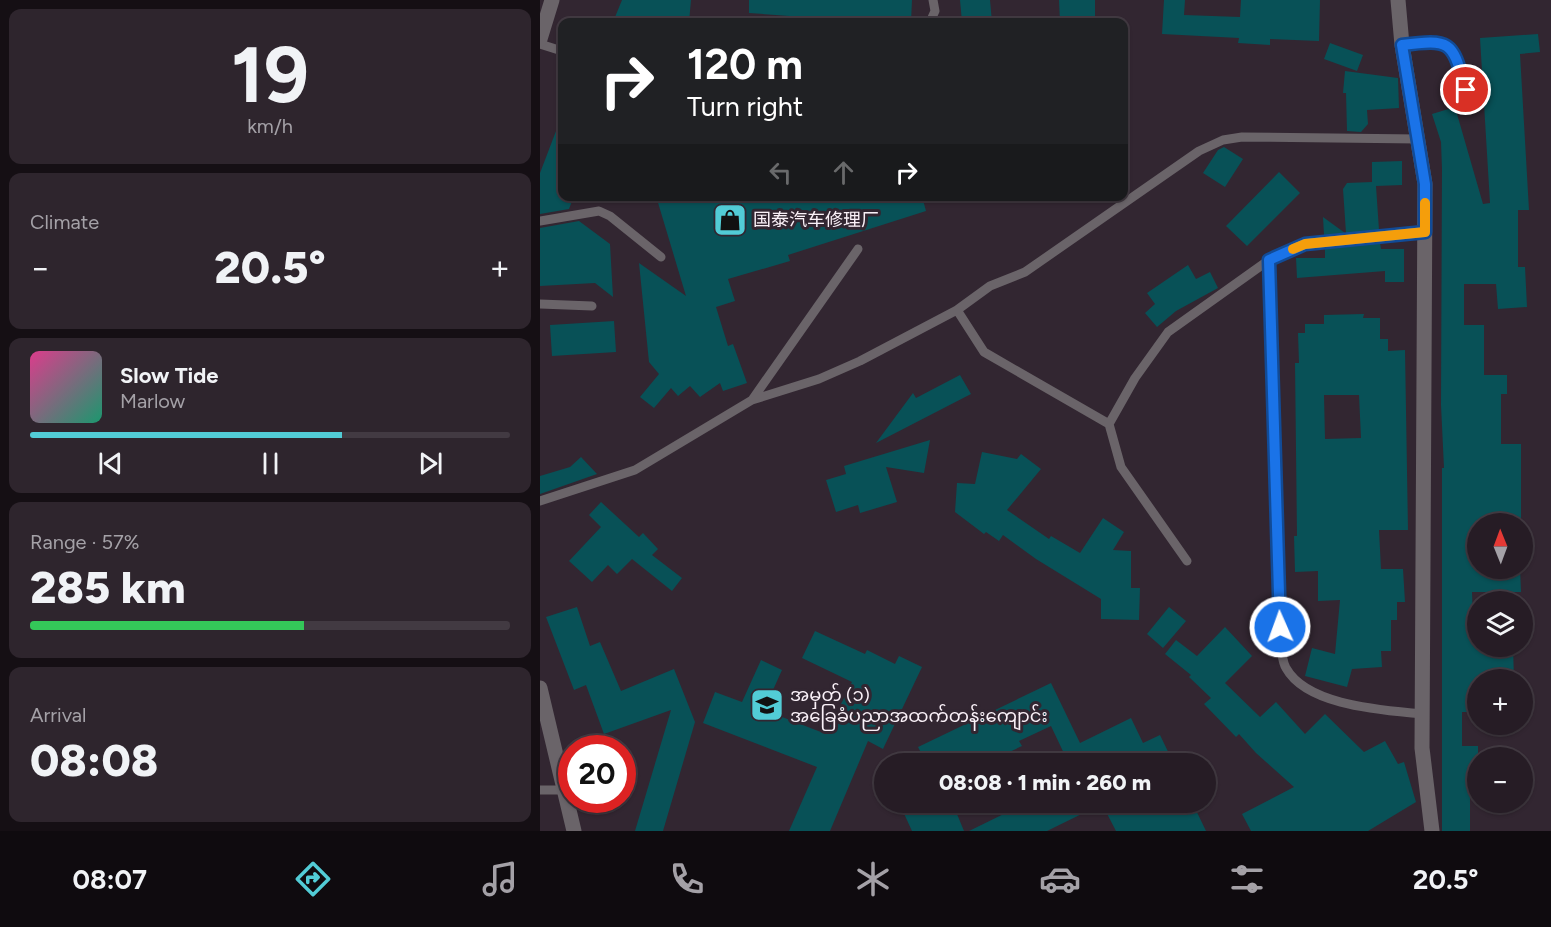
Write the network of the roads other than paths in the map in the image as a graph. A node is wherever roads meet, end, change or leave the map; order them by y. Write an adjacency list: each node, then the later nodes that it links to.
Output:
1 (552, 0): 5 (street)
2 (933, 0): 4 (lane)
3 (1398, 0): 7 (street)
4 (932, 18)
5 (540, 39)
6 (540, 44): 8 (lane)
7 (1402, 45): 9 (lane); 10 (street)
8 (558, 50)
9 (1472, 109)
10 (1418, 139): 11 (lane); 14 (street)
11 (1128, 199)
12 (1126, 201): 20 (lane)
13 (540, 221): 16 (lane)
14 (1425, 232): 17 (lane); 26 (street)
15 (858, 249): 21 (lane)
16 (661, 257)
17 (1269, 260): 22 (lane); 26 (lane)
18 (540, 304): 19 (lane)
19 (592, 306)
20 (957, 310): 21 (lane); 22 (lane)
21 (752, 400): 23 (lane)
22 (1109, 424): 24 (lane)
23 (540, 501)
24 (1187, 561)
25 (540, 688): 27 (street)
26 (1422, 714): 32 (street)
27 (558, 764)
28 (540, 790): 29 (lane)
29 (558, 790)
30 (570, 813): 31 (street)
31 (574, 831)
32 (1432, 831)

